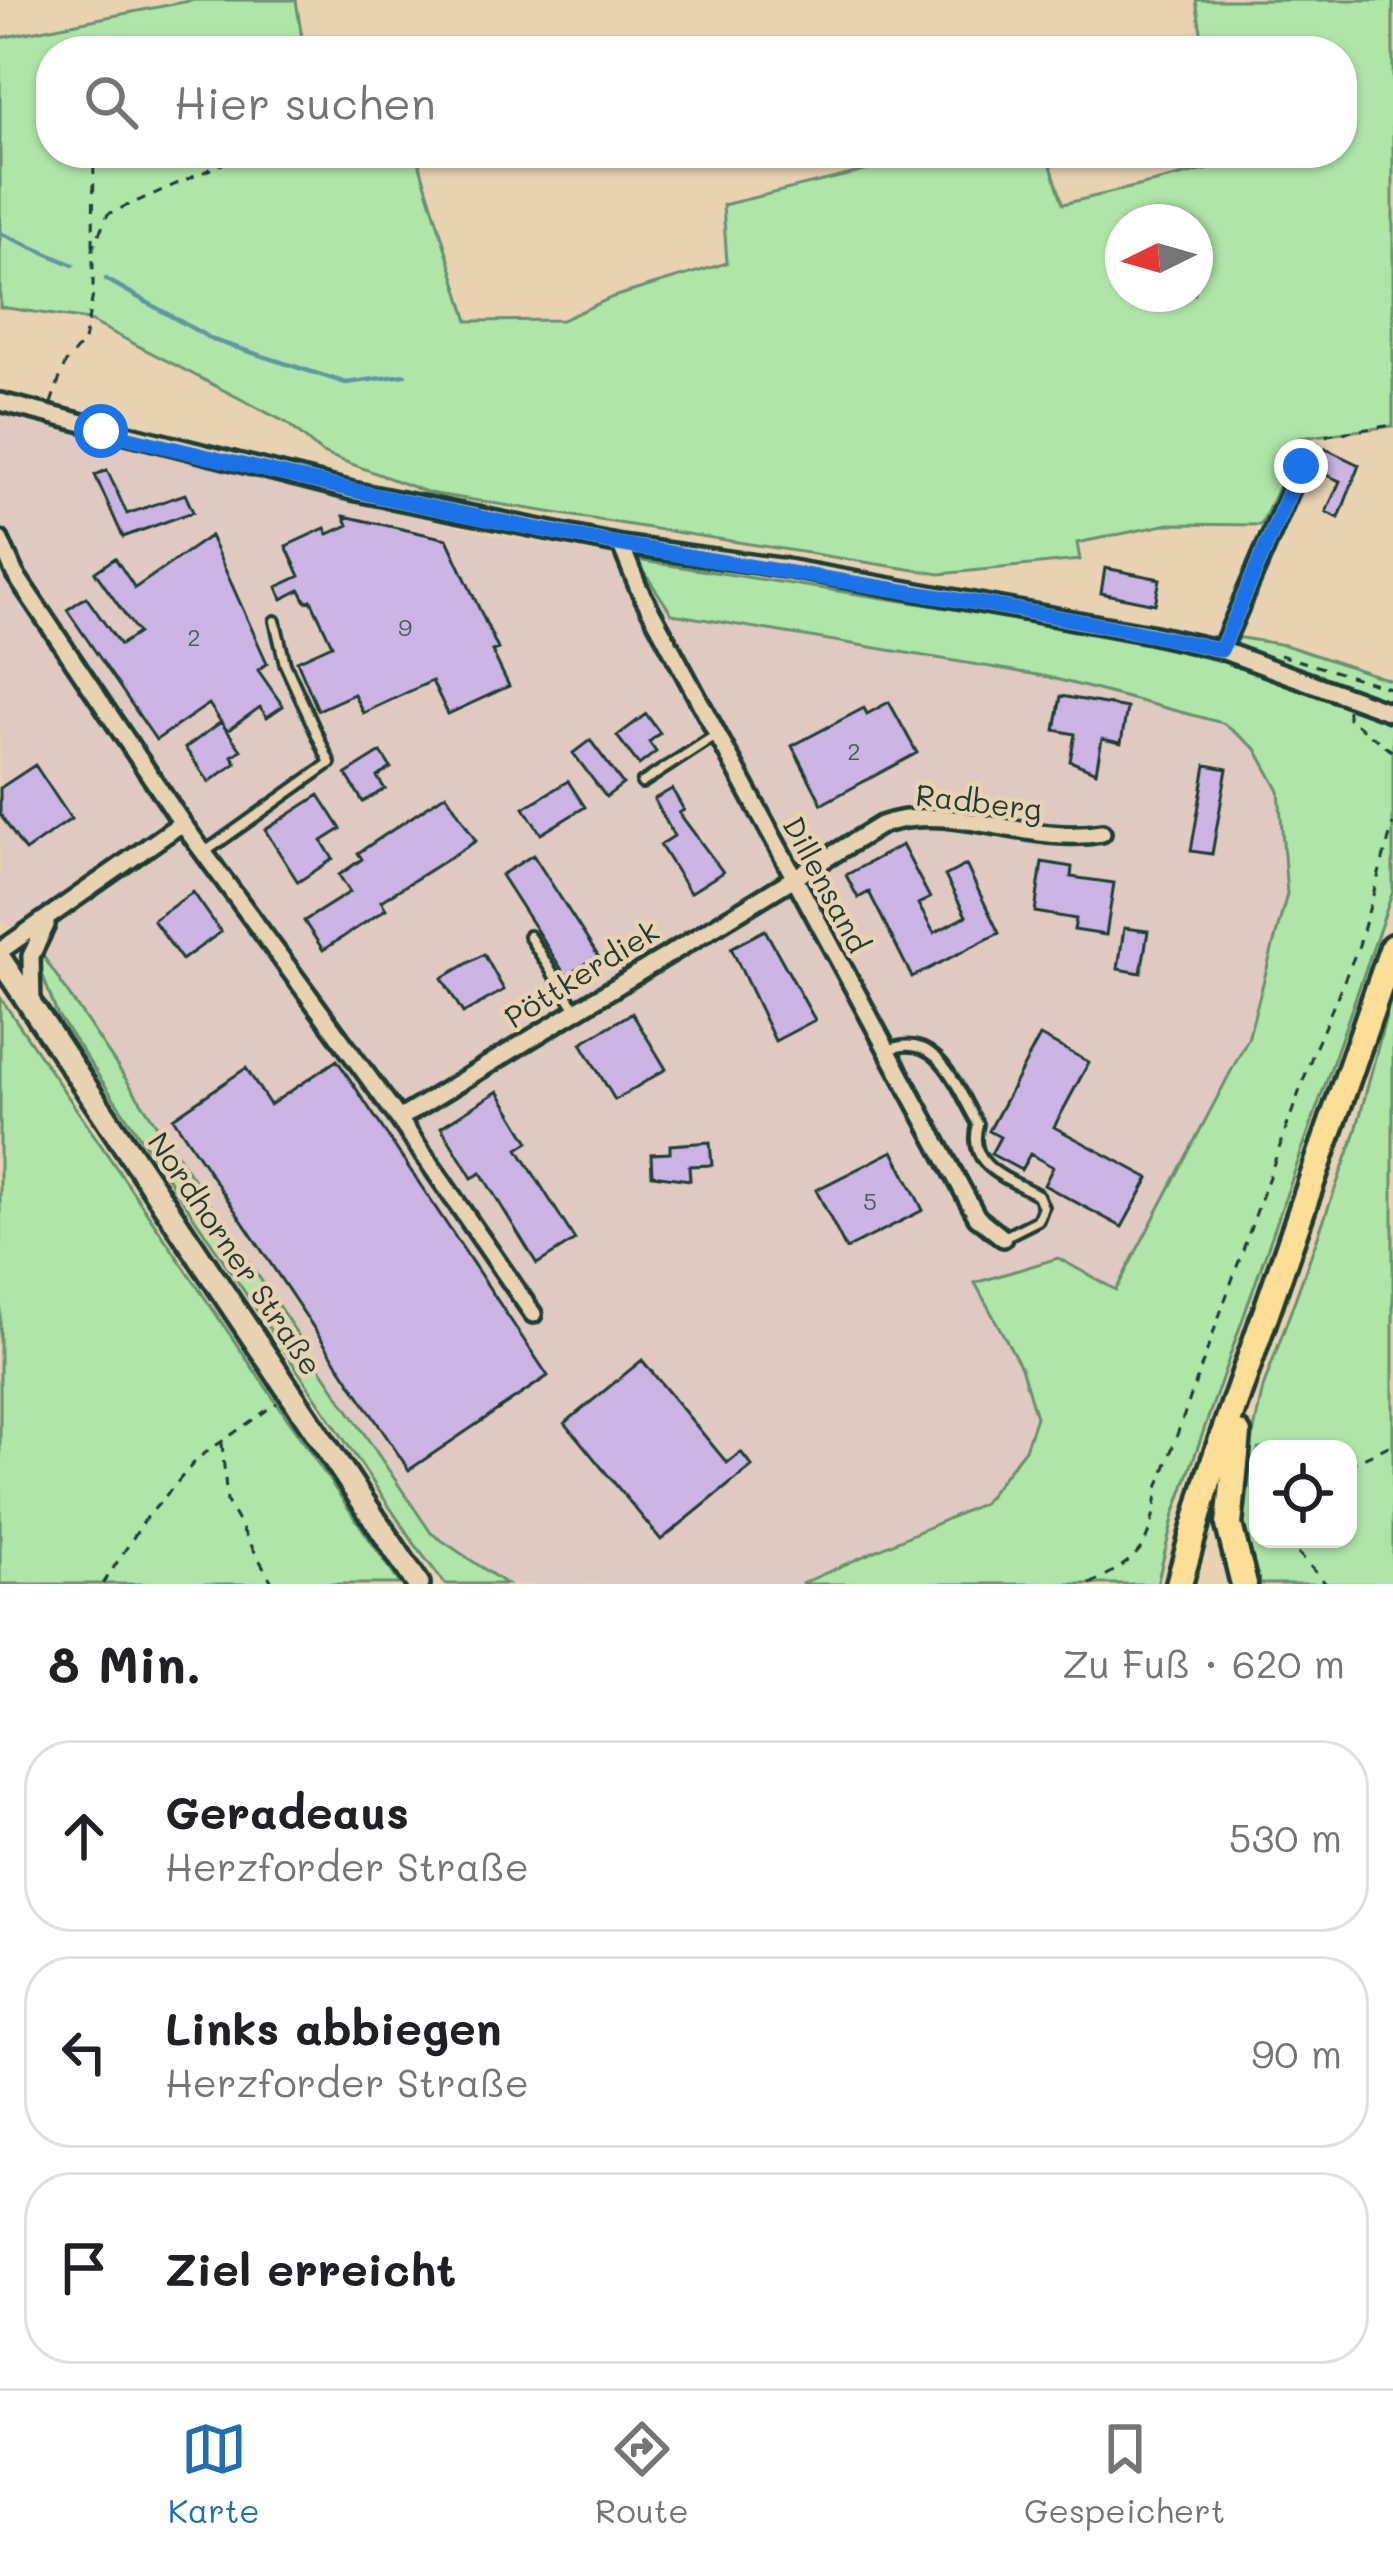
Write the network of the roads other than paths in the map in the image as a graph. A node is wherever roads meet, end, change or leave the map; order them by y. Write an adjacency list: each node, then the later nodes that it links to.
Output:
1 (0, 402): 4 (street)
2 (1304, 459): 6 (street)
3 (0, 540): 10 (street)
4 (621, 545): 6 (street); 8 (street, Dillensand)
5 (274, 621): 12 (lane)
6 (1221, 650): 7 (street)
7 (1393, 713)
8 (716, 735): 9 (lane); 13 (street, Dillensand)
9 (642, 783)
10 (182, 823): 12 (street); 14 (street)
11 (1102, 833): 13 (street, Radberg)
12 (204, 853): 21 (street)
13 (792, 876): 19 (street, Pöttkerdiek); 20 (street, Dillensand)
14 (52, 916): 17 (street); 18 (street)
15 (529, 936): 19 (lane)
16 (1393, 947): 24 (main road)
17 (0, 955): 18 (main road, Nordhorner Straße)
18 (32, 1008): 25 (main road, Nordhorner Straße)
19 (575, 1008): 21 (street, Pöttkerdiek)
20 (886, 1051): 22 (street, Dillensand); 22 (lane)
21 (400, 1119): 23 (street)
22 (1003, 1238)
23 (533, 1314)
24 (1256, 1343): 26 (main road); 27 (main road)
25 (418, 1584)
26 (1179, 1584)
27 (1244, 1584)

